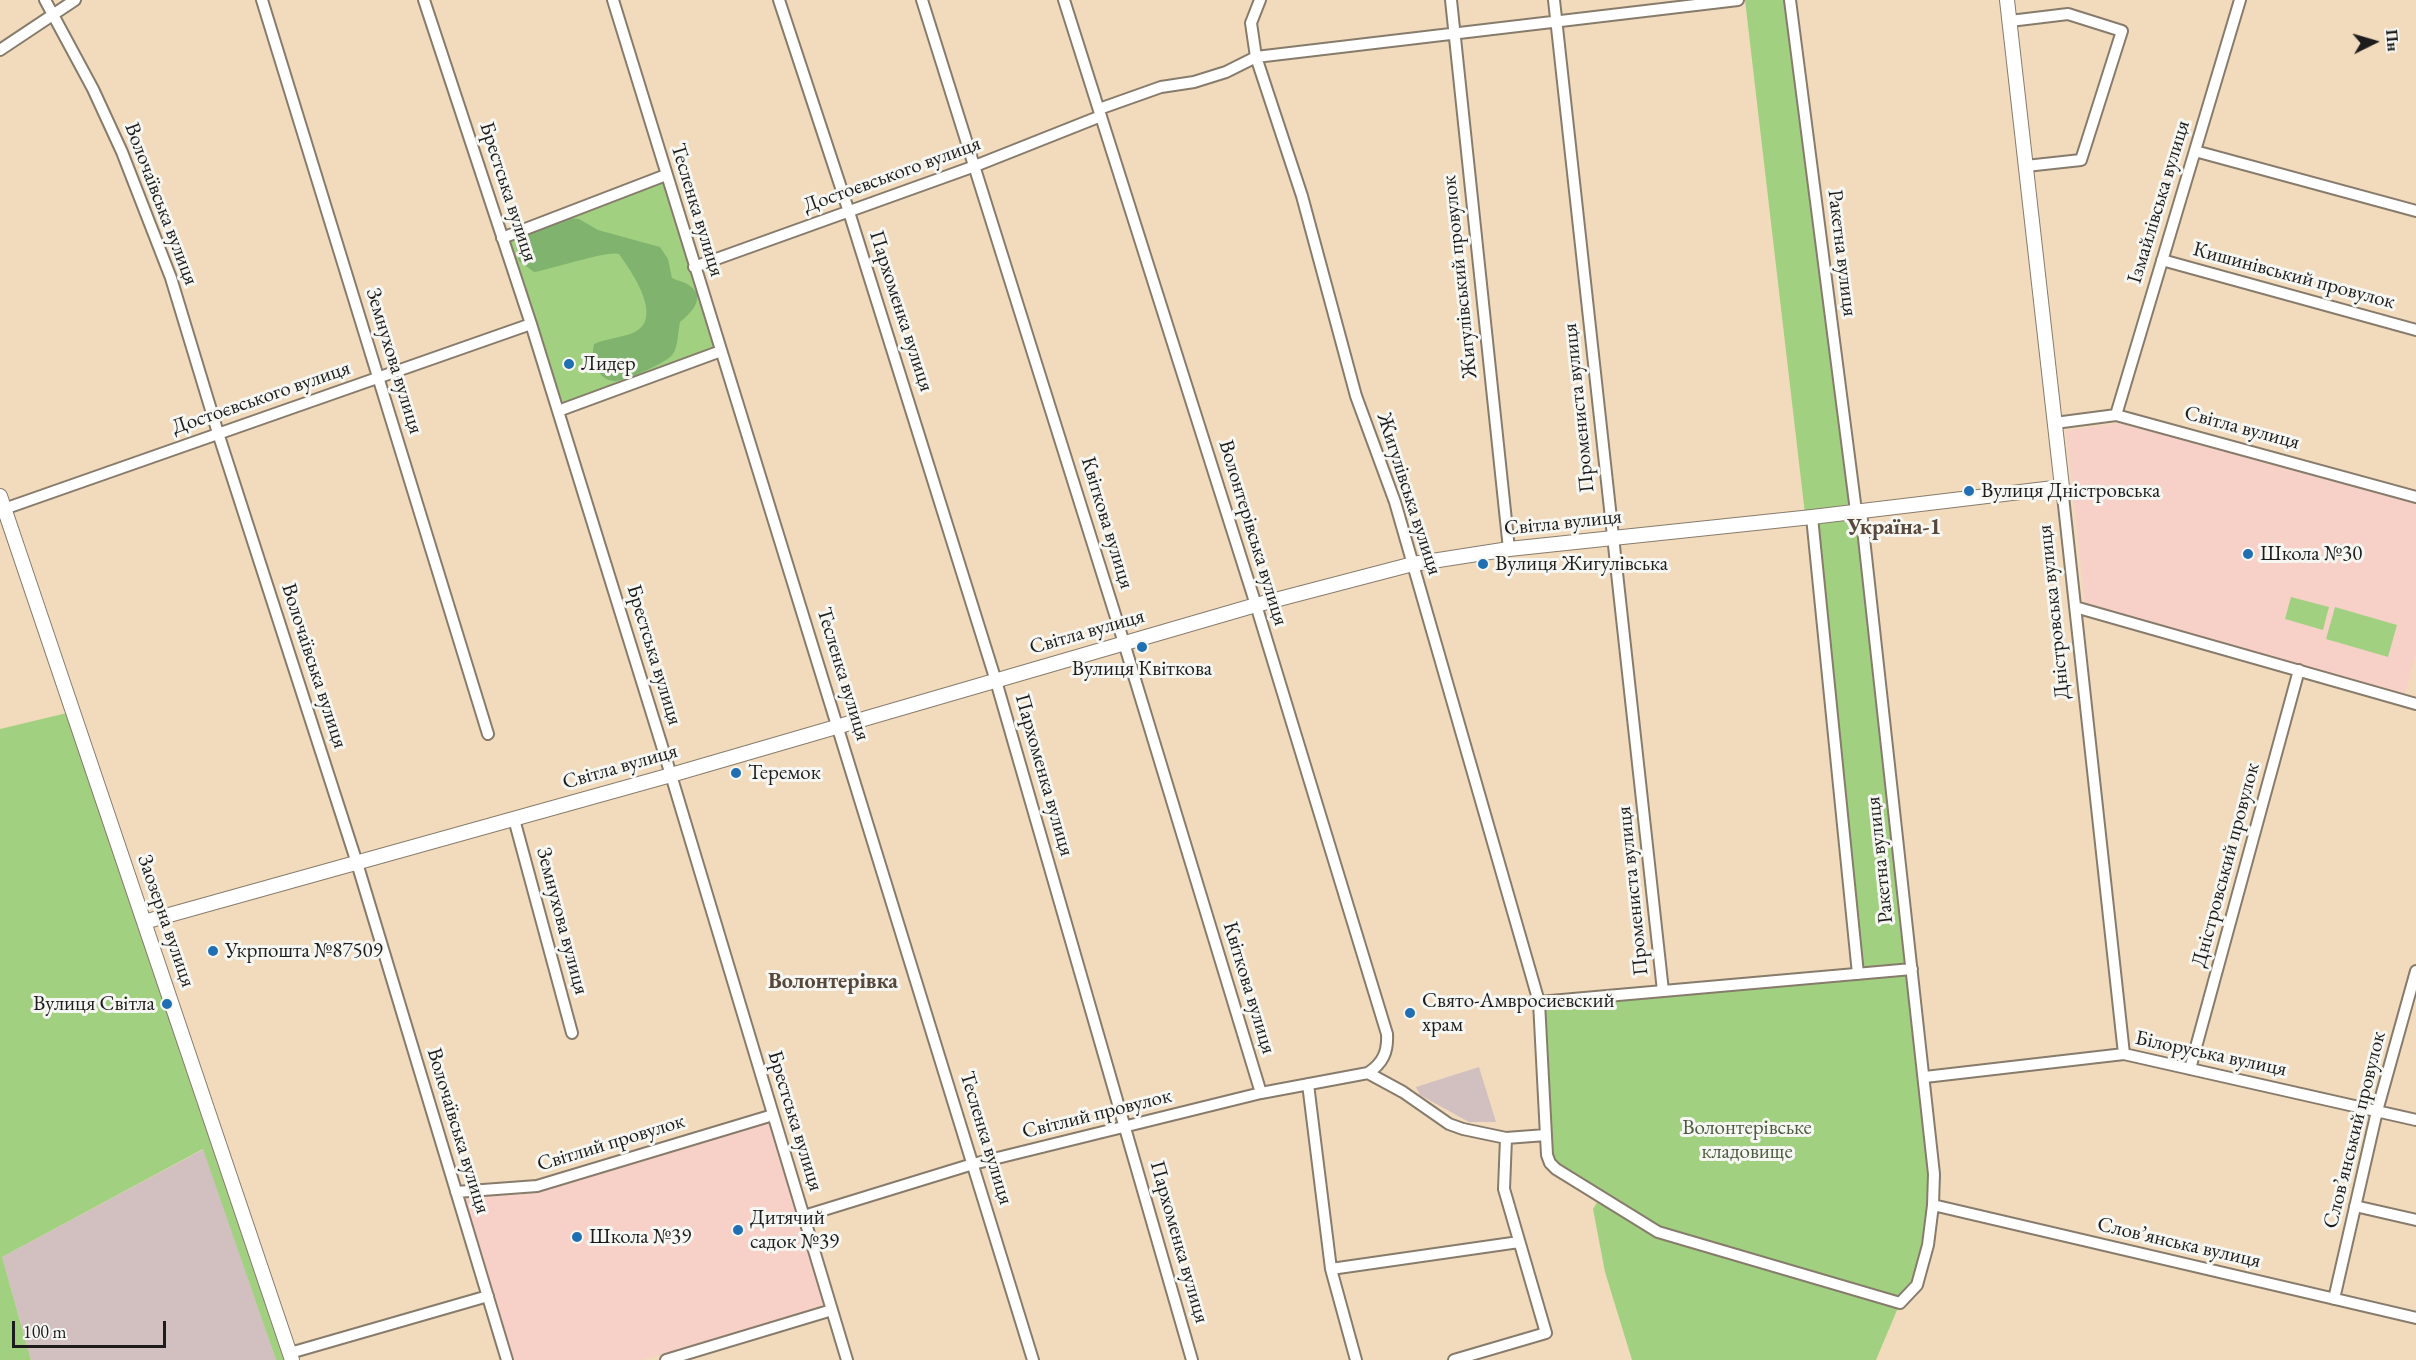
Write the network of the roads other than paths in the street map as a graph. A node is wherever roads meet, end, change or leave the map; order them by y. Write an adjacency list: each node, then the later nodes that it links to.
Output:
1 (45, 0): 16 (street, Волочаївська вулиця)
2 (75, 0): 16 (street)
3 (262, 0): 35 (street, Земнухова вулиця)
4 (424, 0): 29 (street, Брестська вулиця)
5 (613, 0): 26 (street, Тесленка вулиця)
6 (779, 0): 28 (street, Пархоменка вулиця)
7 (922, 0): 24 (street, Квіткова вулиця)
8 (1064, 0): 22 (street, Волонтерівська вулиця)
9 (1260, 0): 21 (street, Жигулівська вулиця)
10 (1451, 0): 19 (street, Жигулівський провулок)
11 (1554, 0): 17 (street, Промениста вулиця)
12 (1738, 0): 17 (street, Достоєвського вулиця)
13 (1790, 0): 43 (street, Ракетна вулиця)
14 (2007, 0): 18 (street, Дністровська вулиця)
15 (2240, 0): 23 (street, Ізмайлівська вулиця)
16 (53, 15): 20 (street); 39 (street, Волочаївська вулиця)
17 (1557, 21): 19 (street, Достоєвського вулиця); 45 (street, Промениста вулиця)
18 (2010, 21): 25 (street, Дністровська вулиця); 25 (street)
19 (1453, 34): 21 (street, Достоєвського вулиця); 46 (street, Жигулівський провулок)
20 (0, 50)
21 (1256, 57): 22 (street, Достоєвського вулиця); 47 (street, Жигулівська вулиця)
22 (1100, 112): 24 (street, Достоєвського вулиця); 48 (street, Волонтерівська вулиця)
23 (2195, 151): 27 (street); 30 (street, Ізмайлівська вулиця)
24 (975, 166): 28 (street, Достоєвського вулиця); 50 (street, Квіткова вулиця)
25 (2026, 166): 38 (street, Дністровська вулиця)
26 (666, 175): 29 (street); 31 (street, Тесленка вулиця)
27 (2416, 211)
28 (849, 212): 31 (street, Достоєвського вулиця); 52 (street, Пархоменка вулиця)
29 (502, 238): 32 (street, Брестська вулиця)
30 (2162, 260): 33 (street, Кишинівський провулок); 37 (street, Ізмайлівська вулиця)
31 (694, 267): 34 (street, Тесленка вулиця)
32 (531, 324): 35 (street, Достоєвського вулиця); 36 (street, Брестська вулиця)
33 (2416, 330)
34 (721, 351): 36 (street); 54 (street, Тесленка вулиця)
35 (378, 377): 39 (street, Достоєвського вулиця); 55 (street, Земнухова вулиця)
36 (558, 411): 56 (street, Брестська вулиця)
37 (2116, 415): 38 (street, Світла вулиця); 41 (street, Світла вулиця)
38 (2055, 423): 40 (street, Дністровська вулиця)
39 (218, 433): 42 (street, Достоєвського вулиця); 58 (street, Волочаївська вулиця)
40 (2062, 487): 43 (street, Світла вулиця); 49 (street, Дністровська вулиця)
41 (2416, 497)
42 (2, 503): 59 (street, Заозерна вулиця)
43 (1858, 511): 44 (street, Світла вулиця); 60 (street, Ракетна вулиця)
44 (1812, 517): 45 (street, Світла вулиця); 62 (street, Ракетна вулиця)
45 (1613, 538): 46 (street, Світла вулиця); 63 (street, Промениста вулиця)
46 (1509, 549): 47 (street, Світла вулиця)
47 (1413, 564): 48 (street, Світла вулиця); 64 (street, Жигулівська вулиця)
48 (1256, 605): 50 (street, Світла вулиця); 68 (street, Волонтерівська вулиця)
49 (2075, 607): 51 (street); 66 (street, Дністровська вулиця)
50 (1124, 643): 52 (street, Світла вулиця); 71 (street, Квіткова вулиця)
51 (2299, 670): 53 (street); 67 (street, Дністровський провулок)
52 (996, 681): 54 (street, Світла вулиця); 75 (street, Пархоменка вулиця)
53 (2416, 704)
54 (839, 726): 56 (street, Світла вулиця); 78 (street, Тесленка вулиця)
55 (488, 734)
56 (671, 775): 57 (street, Світла вулиця); 73 (street, Брестська вулиця)
57 (514, 819): 58 (street, Світла вулиця); 65 (street, Земнухова вулиця)
58 (357, 863): 59 (street, Світла вулиця); 79 (street, Волочаївська вулиця)
59 (144, 922): 90 (street, Заозерна вулиця)
60 (1912, 969): 62 (street); 69 (street, Ракетна вулиця)
61 (2416, 971): 72 (street, Слов’янський провулок)
62 (1858, 974): 63 (street)
63 (1663, 991): 64 (street)
64 (1539, 1002): 76 (street, Жигулівська вулиця)
65 (573, 1033)
66 (2124, 1054): 67 (street, Білоруська вулиця); 69 (street, Білоруська вулиця)
67 (2190, 1069): 72 (street, Білоруська вулиця)
68 (1368, 1072): 70 (street, Світлий провулок); 77 (street)
69 (1925, 1077): 80 (street, Ракетна вулиця)
70 (1308, 1084): 71 (street, Світлий провулок); 85 (street)
71 (1261, 1093): 75 (street, Світлий провулок)
72 (2377, 1111): 74 (street, Білоруська вулиця); 81 (street, Слов’янський провулок)
73 (773, 1114): 79 (street, Світлий провулок); 82 (street, Брестська вулиця)
74 (2416, 1120)
75 (1125, 1127): 78 (street, Світлий провулок); 95 (street, Пархоменка вулиця)
76 (1546, 1135): 77 (street); 80 (street, Ракетна вулиця)
77 (1506, 1138): 84 (street)
78 (973, 1164): 82 (street, Світлий провулок); 94 (street, Тесленка вулиця)
79 (456, 1192): 86 (street, Волочаївська вулиця)
80 (1933, 1205): 87 (street, Слов’янська вулиця)
81 (2355, 1206): 83 (street); 87 (street, Слов’янський провулок)
82 (804, 1216): 88 (street, Брестська вулиця)
83 (2416, 1220)
84 (1519, 1242): 85 (street); 97 (street)
85 (1331, 1269): 96 (street)
86 (488, 1296): 90 (street); 91 (street, Волочаївська вулиця)
87 (2334, 1299): 89 (street, Слов’янська вулиця)
88 (832, 1310): 92 (street); 93 (street, Брестська вулиця)
89 (2416, 1318)
90 (291, 1357)
91 (507, 1360)
92 (666, 1360)
93 (848, 1360)
94 (1033, 1360)
95 (1192, 1360)
96 (1356, 1360)
97 (1454, 1360)

